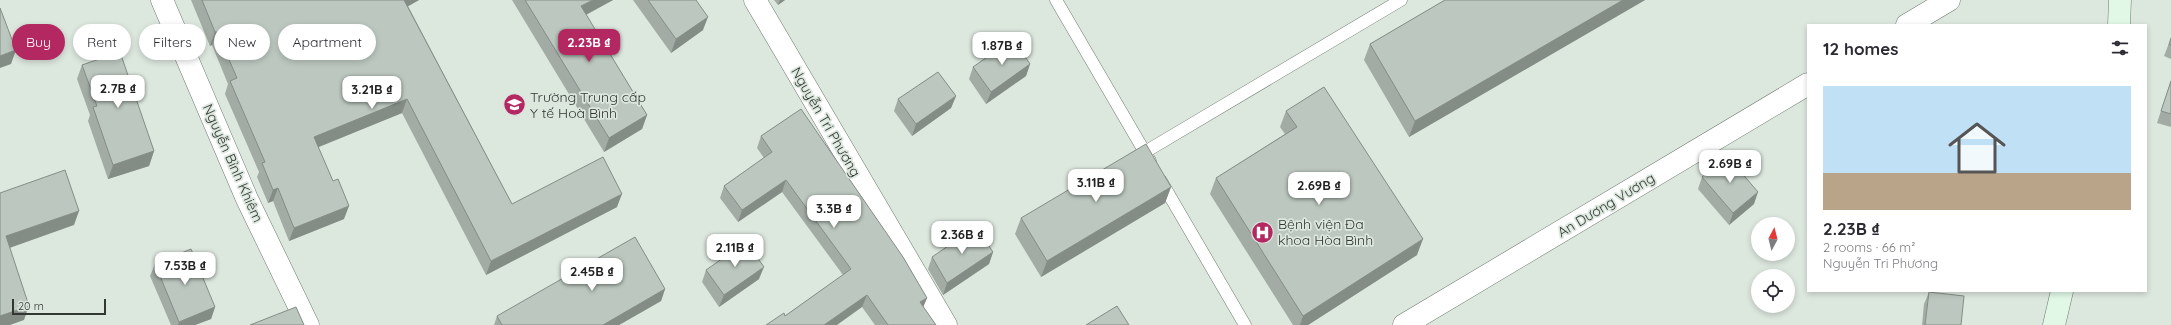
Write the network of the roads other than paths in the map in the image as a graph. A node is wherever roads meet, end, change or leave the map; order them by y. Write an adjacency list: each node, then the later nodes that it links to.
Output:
1 (162, 0): 12 (street, Nguyễn Bỉnh Khiêm)
2 (756, 0): 13 (street, Nguyễn Tri Phương)
3 (1056, 0): 10 (lane)
4 (1401, 0): 10 (lane)
5 (1949, 0): 7 (street)
6 (2120, 0): 8 (main road)
7 (1909, 24)
8 (2119, 24)
9 (1807, 85): 15 (street, An Dương Vương)
10 (1144, 152): 14 (lane)
11 (2062, 292): 16 (main road)
12 (308, 325)
13 (946, 325)
14 (1245, 325)
15 (1404, 325)
16 (2054, 325)

